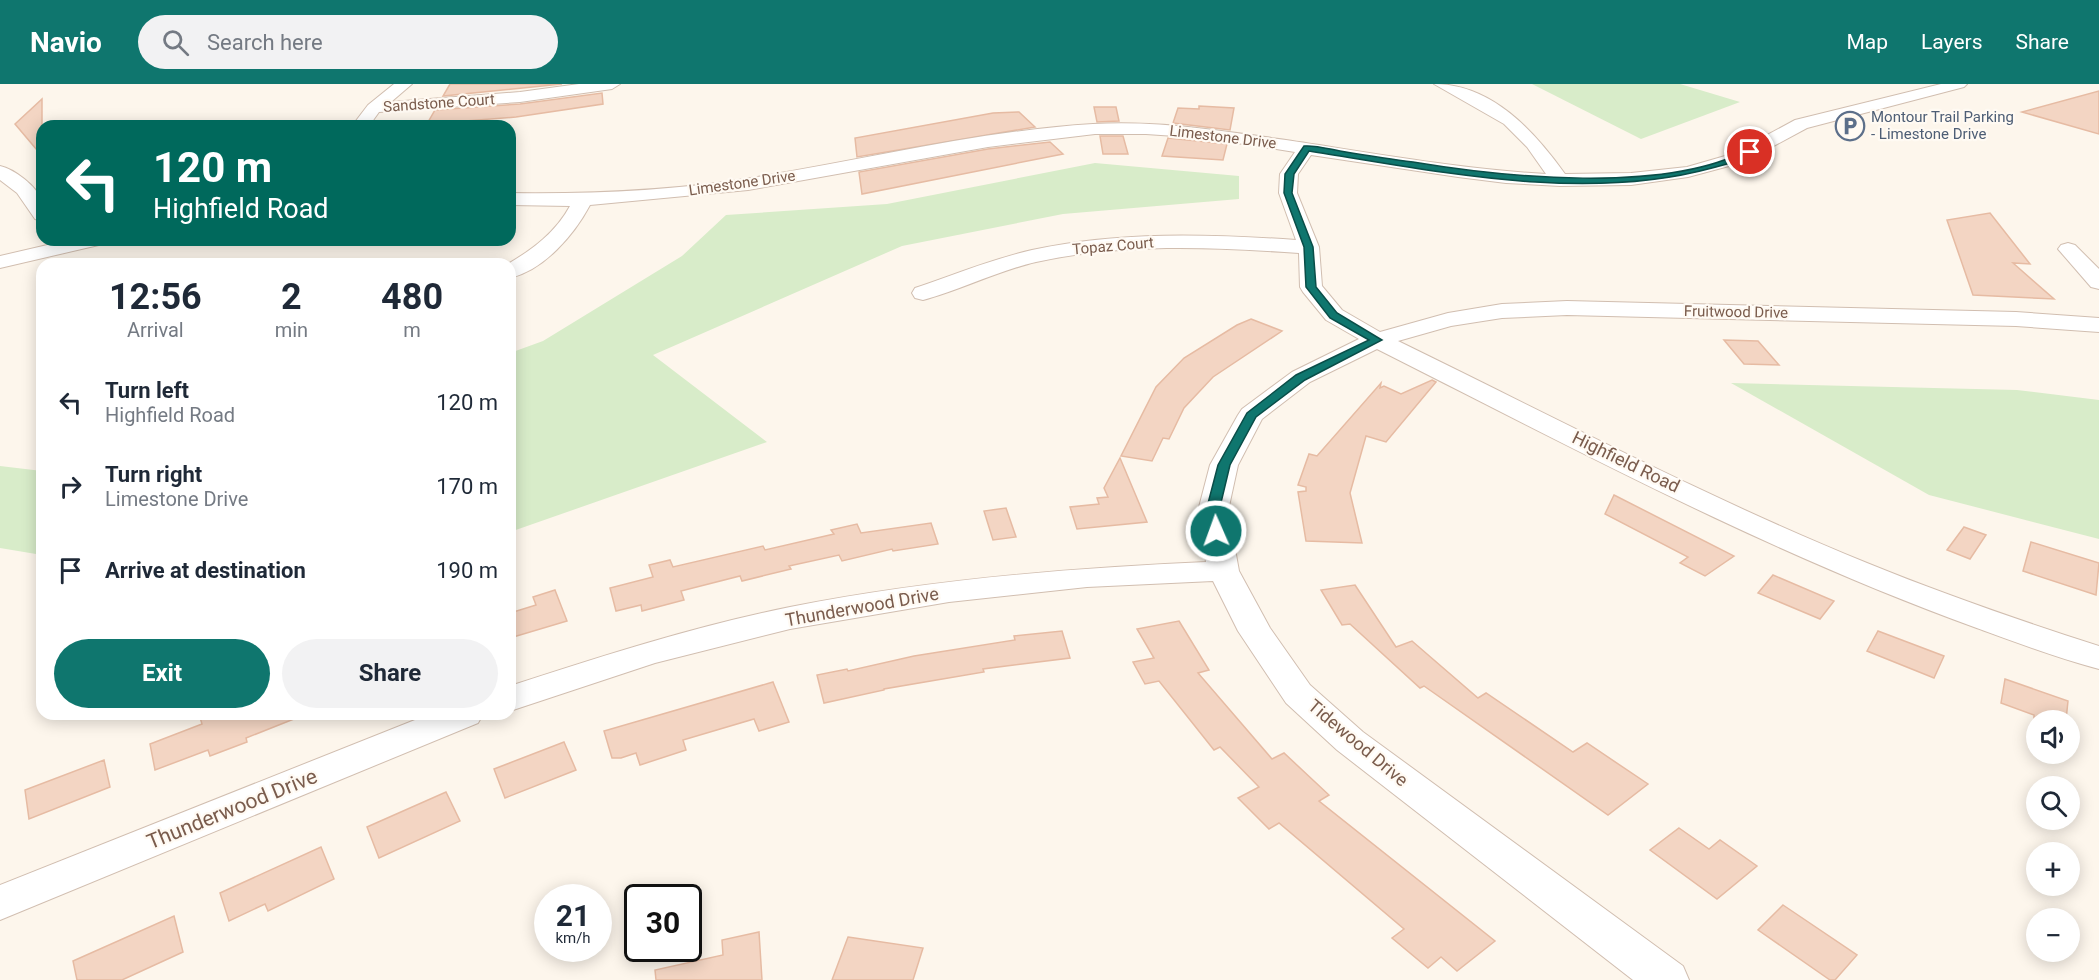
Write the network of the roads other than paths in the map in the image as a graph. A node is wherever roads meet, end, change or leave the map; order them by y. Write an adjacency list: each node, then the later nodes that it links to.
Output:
1 (404, 84): 5 (street)
2 (612, 84): 5 (street, Sandstone Court)
3 (1442, 84): 9 (street)
4 (1959, 84): 9 (street, Limestone Drive)
5 (374, 108): 6 (street)
6 (365, 120)
7 (1307, 148): 9 (street, Limestone Drive); 11 (street, Limestone Drive); 14 (street, Highfield Road)
8 (0, 171): 12 (street)
9 (1560, 180)
10 (516, 200): 11 (street, Limestone Drive)
11 (583, 200): 17 (street)
12 (36, 206)
13 (55, 246): 16 (street)
14 (1309, 247): 19 (street, Topaz Court); 21 (street, Highfield Road)
15 (2068, 249): 18 (street)
16 (0, 262)
17 (516, 268)
18 (2099, 282)
19 (923, 293)
20 (2099, 325): 21 (street, Fruitwood Drive)
21 (1377, 340): 22 (street, Tidewood Drive); 23 (street, Highfield Road)
22 (1223, 571): 24 (street, Thunderwood Drive); 27 (street, Tidewood Drive)
23 (2099, 658)
24 (516, 697)
25 (450, 720): 26 (street, Thunderwood Drive)
26 (0, 903)
27 (1667, 980)

